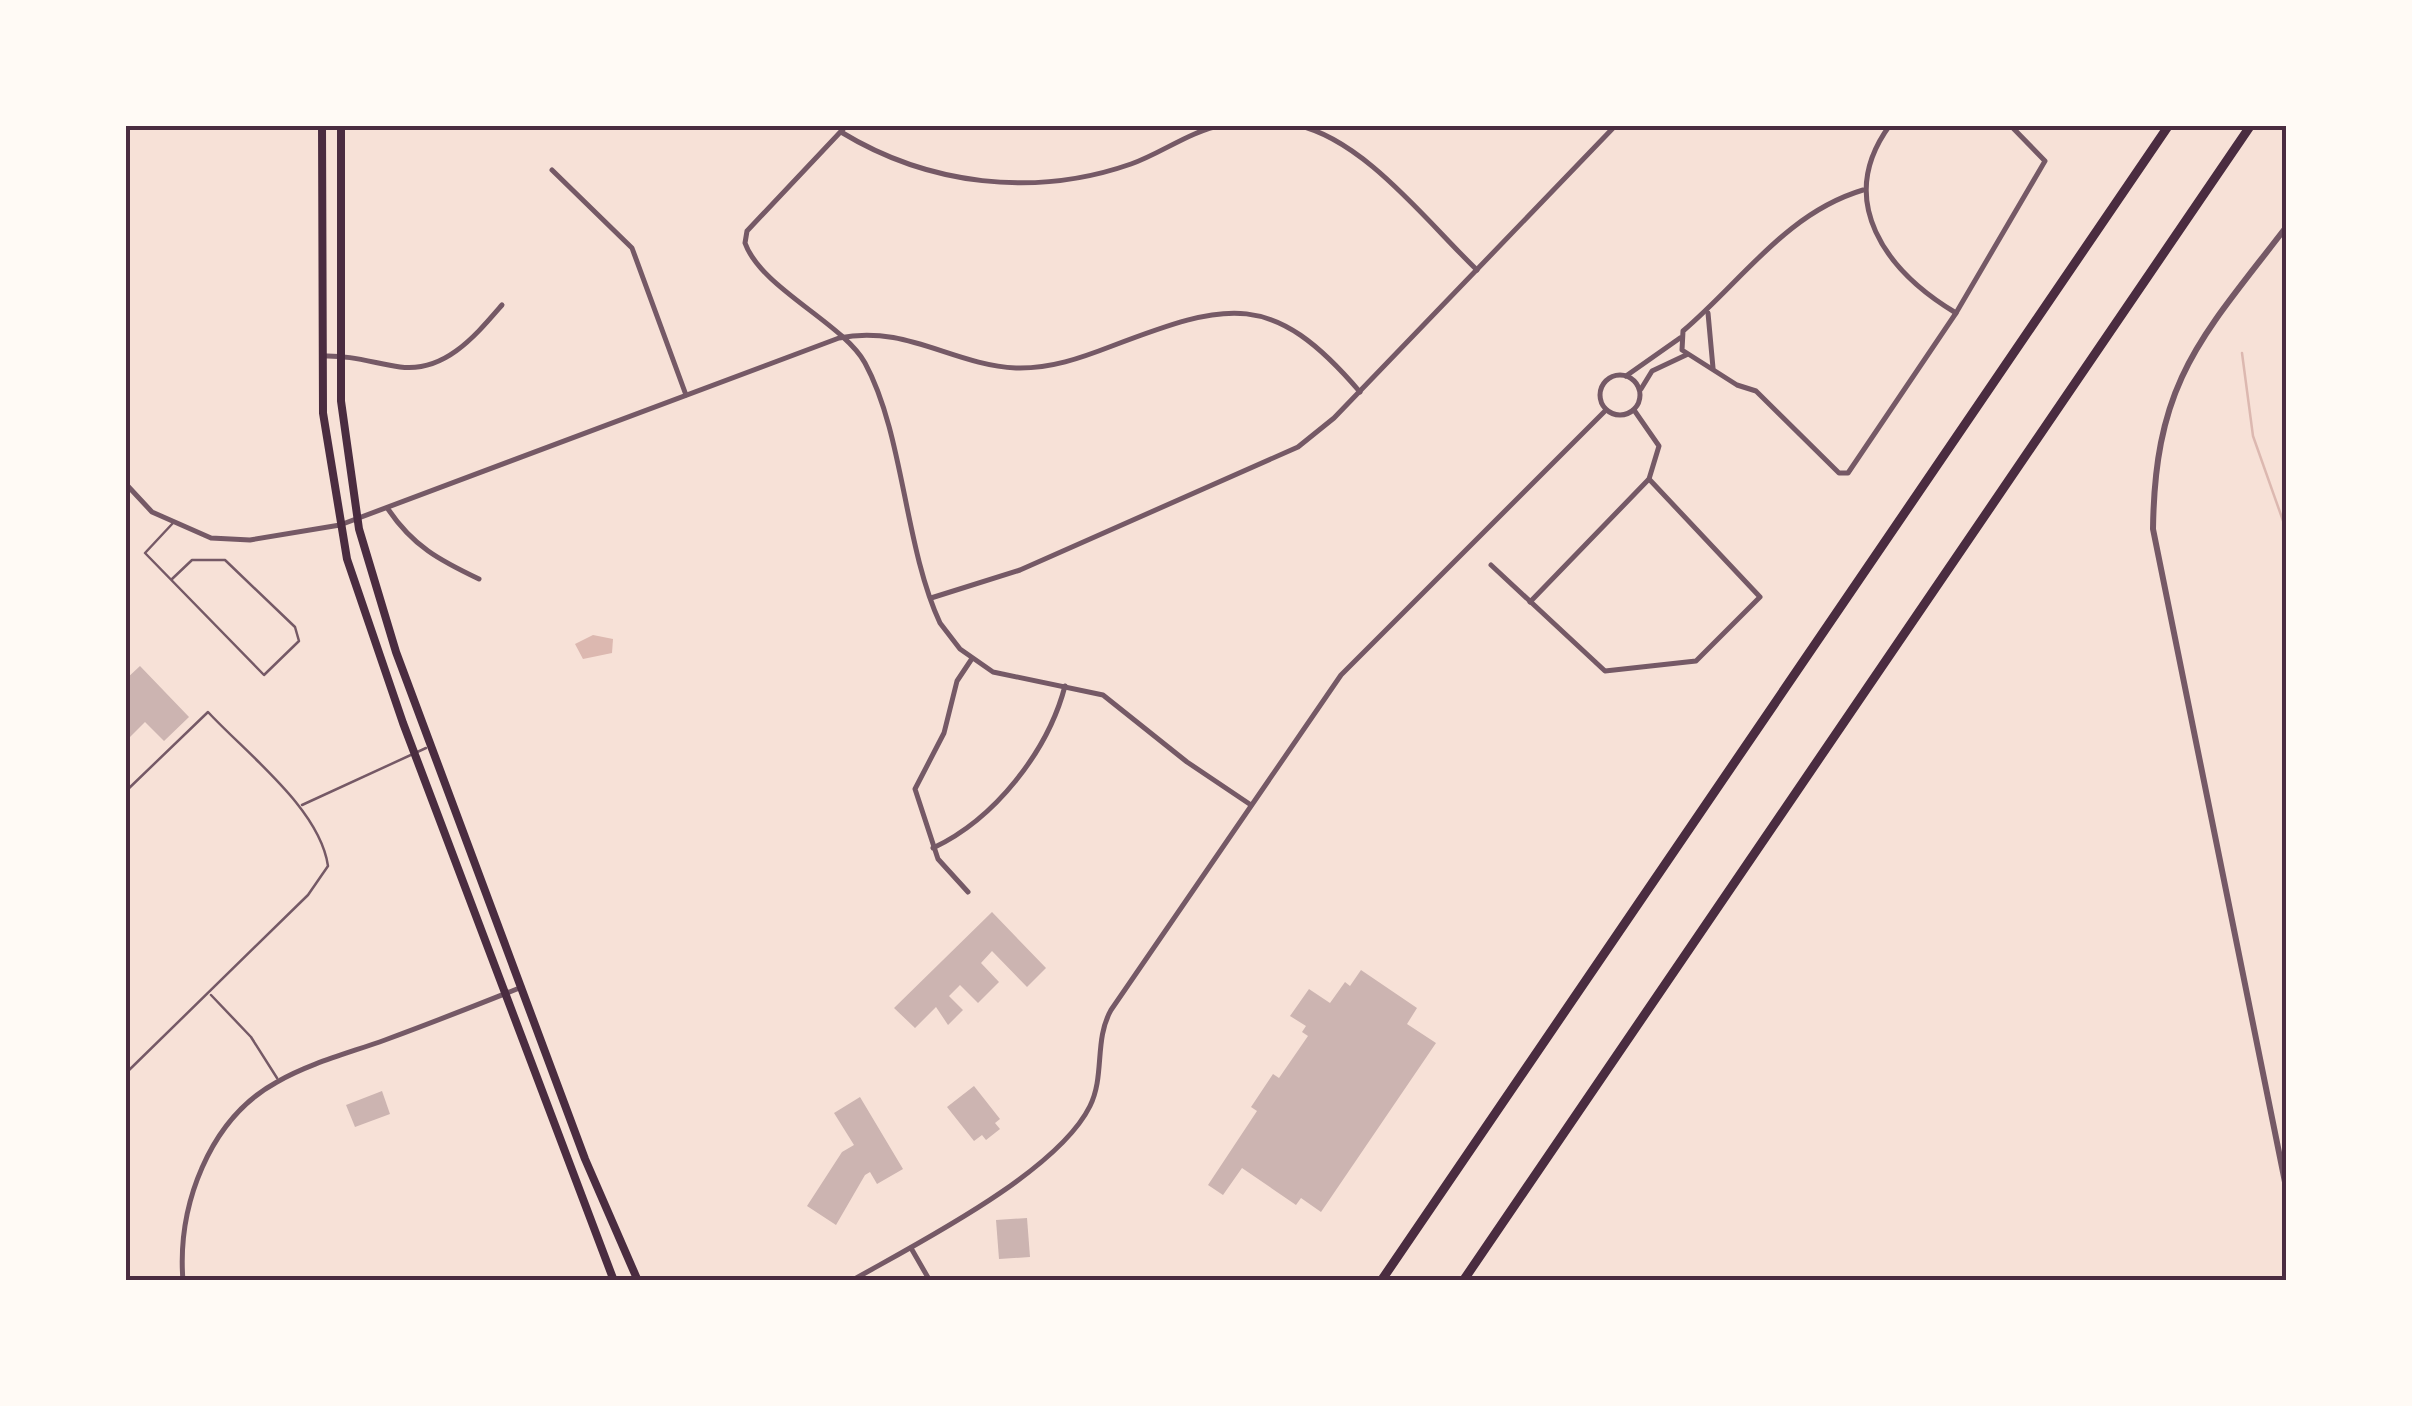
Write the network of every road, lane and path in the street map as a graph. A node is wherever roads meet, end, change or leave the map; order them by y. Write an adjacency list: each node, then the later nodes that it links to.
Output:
1 (322, 125): 24 (main road)
2 (341, 125): 25 (main road)
3 (847, 125): 11 (street)
4 (1223, 125): 11 (street)
5 (1296, 125): 15 (street)
6 (1616, 125): 15 (street)
7 (1890, 125): 13 (street)
8 (2010, 125): 18 (street)
9 (2169, 125): 66 (highway)
10 (2251, 125): 67 (highway)
11 (841, 132): 21 (street)
12 (552, 170): 31 (street)
13 (1863, 190): 17 (street); 18 (street)
14 (2287, 226): 59 (street)
15 (1477, 270): 29 (street)
16 (502, 305): 25 (street)
17 (1709, 310): 19 (street); 20 (street)
18 (1956, 313): 27 (street)
19 (1690, 325): 20 (street); 22 (street)
20 (1708, 329): 23 (street)
21 (839, 338): 29 (street); 31 (street); 43 (street)
22 (1680, 338): 26 (street); 28 (street)
23 (1711, 350): 26 (street); 27 (street)
24 (320, 356): 25 (street); 39 (main road)
25 (340, 356): 37 (main road)
26 (1690, 356): 27 (street); 30 (street)
27 (1713, 368)
28 (1625, 376): 30 (street); 32 (street)
29 (1360, 392): 43 (street)
30 (1640, 392): 33 (street)
31 (686, 395): 36 (street)
32 (1606, 410): 33 (street); 50 (street)
33 (1634, 410): 34 (street)
34 (1649, 480): 44 (street); 44 (street)
35 (125, 483): 38 (street)
36 (388, 509): 37 (street); 42 (street)
37 (358, 519): 39 (street); 47 (main road)
38 (174, 522): 39 (street); 41 (lane)
39 (340, 525): 48 (main road)
40 (1491, 565): 44 (street)
41 (172, 578): 41 (lane)
42 (479, 579)
43 (931, 598): 45 (street)
44 (1530, 602)
45 (971, 660): 46 (street); 52 (street)
46 (1065, 686): 50 (street); 52 (street)
47 (431, 745): 48 (lane); 54 (main road)
48 (414, 753): 51 (lane); 56 (main road)
49 (125, 792): 51 (lane)
50 (1251, 805): 60 (street)
51 (301, 806): 55 (lane)
52 (934, 848): 53 (street)
53 (968, 892)
54 (522, 986): 56 (street); 63 (main road)
55 (210, 994): 57 (lane); 58 (lane)
56 (504, 994): 58 (street); 62 (main road)
57 (125, 1074)
58 (278, 1080): 61 (street)
59 (2287, 1192)
60 (911, 1248): 64 (street); 65 (street)
61 (183, 1281)
62 (614, 1281)
63 (638, 1281)
64 (851, 1281)
65 (930, 1281)
66 (1381, 1281)
67 (1463, 1281)

